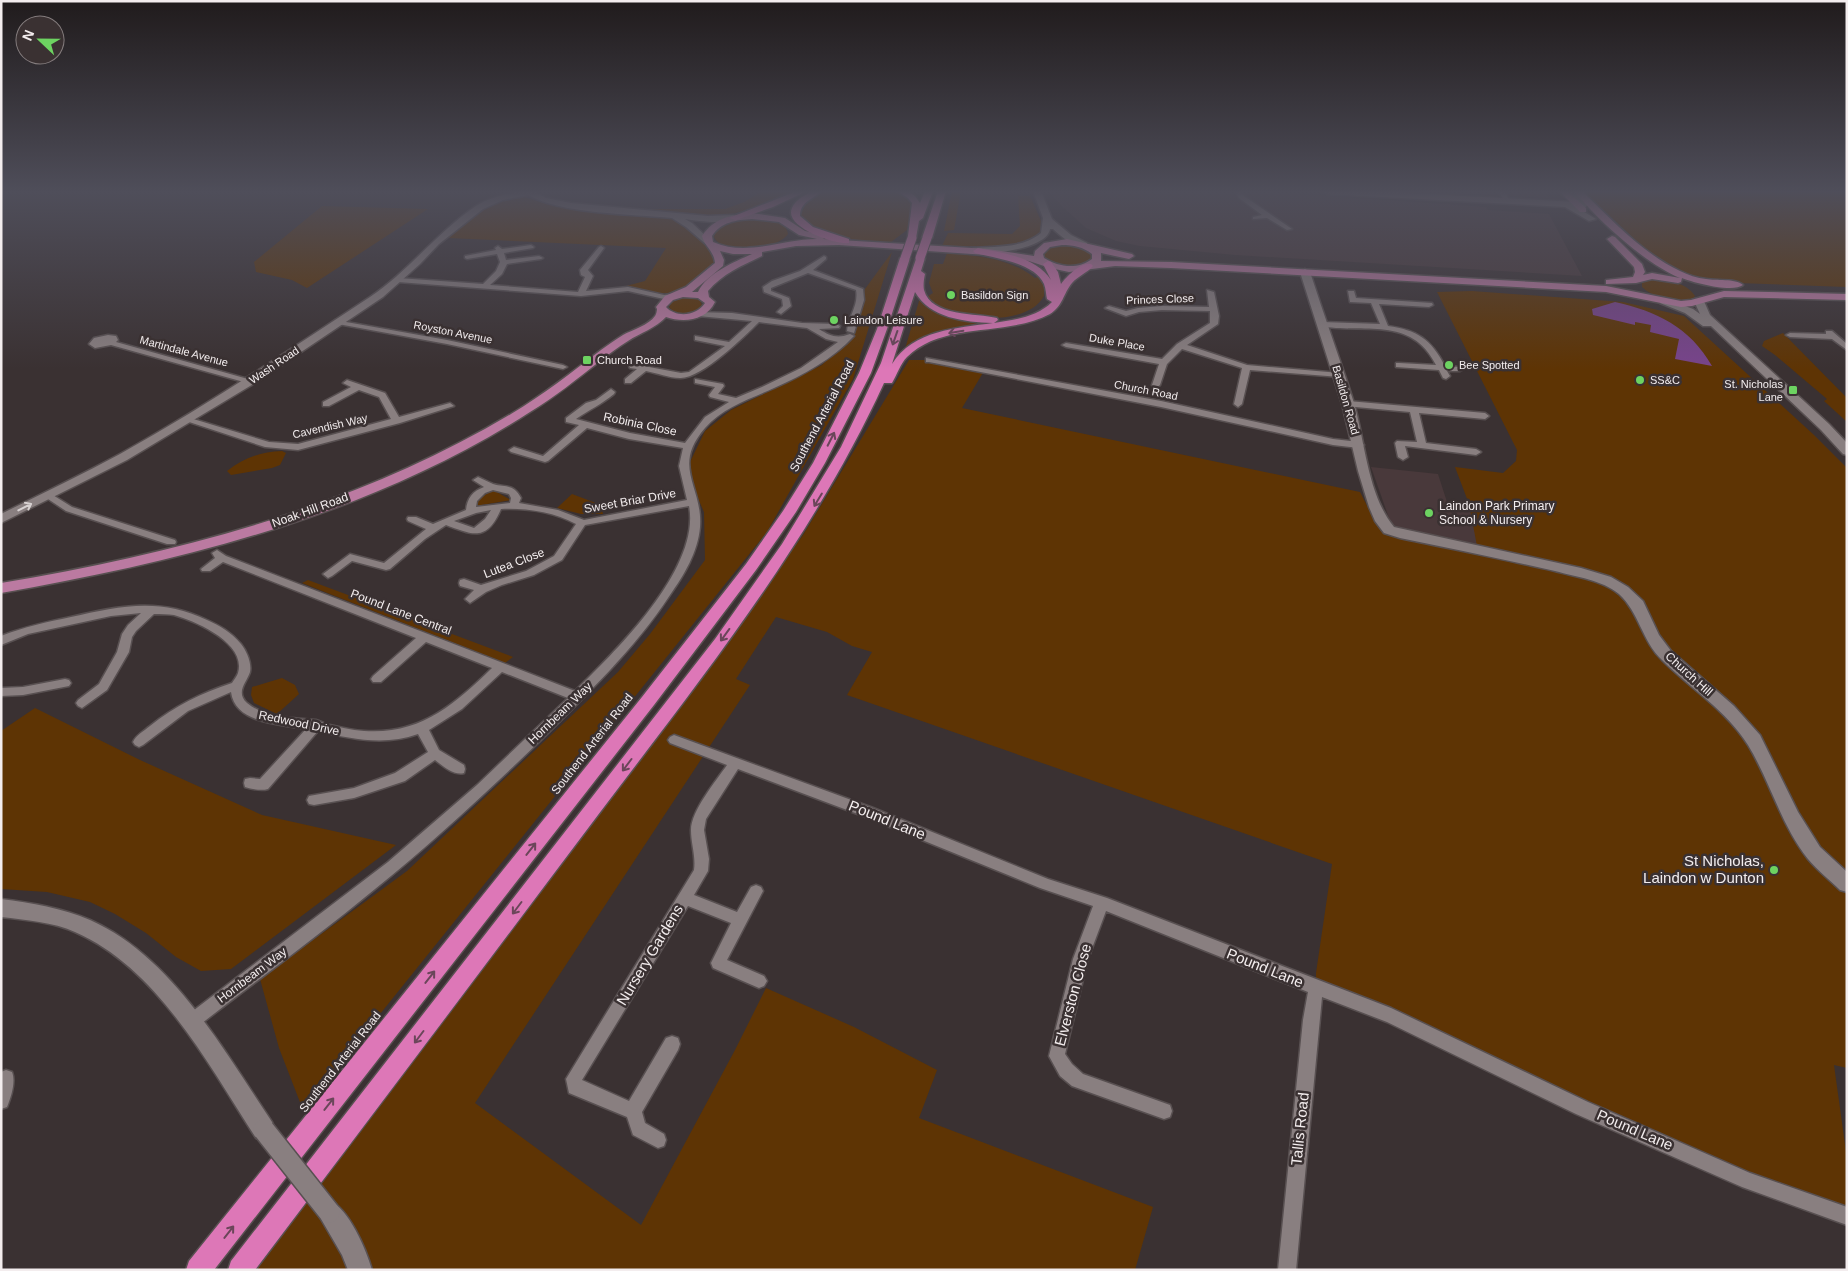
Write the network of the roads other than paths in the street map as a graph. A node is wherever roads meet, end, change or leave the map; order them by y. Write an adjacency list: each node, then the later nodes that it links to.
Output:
1 (428, 250): 31 (street, Wash Road)
2 (498, 250): 22 (street)
3 (499, 250): 26 (street)
4 (600, 250): 39 (street)
5 (714, 250): 40 (main road)
6 (731, 250): 7 (main road)
7 (763, 250)
8 (769, 250): 42 (main road)
9 (908, 250): 165 (highway, Southend Arterial Road, one-way to 9, bridge)
10 (923, 250): 25 (highway, bridge)
11 (964, 250): 20 (main road)
12 (980, 250): 20 (street)
13 (1018, 250): 21 (main road)
14 (1040, 250): 27 (main road)
15 (1093, 250): 28 (main road)
16 (1104, 250): 32 (main road)
17 (1623, 250): 32 (main road)
18 (1638, 250): 33 (main road)
19 (1641, 250): 35 (main road)
20 (974, 251): 21 (main road); 46 (highway)
21 (990, 252): 27 (main road)
22 (467, 257)
23 (539, 258): 26 (street)
24 (824, 258): 29 (street)
25 (920, 258): 46 (highway); 109 (highway, one-way to 109)
26 (504, 262): 34 (street)
27 (1046, 263): 28 (main road); 46 (highway)
28 (1089, 266): 30 (main road); 109 (highway, one-way to 109)
29 (808, 270): 51 (street); 54 (street)
30 (1305, 272): 43 (main road); 57 (street, Basildon Road)
31 (398, 280): 34 (street); 56 (street, Wash Road)
32 (1635, 280): 33 (main road); 43 (main road)
33 (1682, 281): 35 (main road); 44 (main road)
34 (485, 286): 39 (street)
35 (1792, 289): 36 (main road)
36 (1847, 289)
37 (1210, 292): 49 (street)
38 (1351, 293): 45 (street)
39 (581, 294): 40 (street)
40 (675, 296): 42 (main road); 50 (main road, Noak Hill Road)
41 (1847, 296): 44 (main road)
42 (708, 299): 52 (street); 53 (main road)
43 (1663, 300): 44 (main road); 75 (street)
44 (1701, 300): 75 (street)
45 (1374, 301): 47 (street); 60 (street)
46 (1047, 304)
47 (1428, 305)
48 (1109, 308): 49 (street, Princes Close)
49 (1213, 309): 70 (street)
50 (662, 310): 53 (main road); 76 (main road, Noak Hill Road)
51 (782, 312)
52 (727, 314): 53 (street); 55 (street)
53 (696, 315): 76 (main road, Noak Hill Road)
54 (854, 317): 59 (street); 62 (street)
55 (758, 319): 58 (street); 68 (street)
56 (338, 322): 79 (street, Royston Avenue); 85 (street, Wash Road)
57 (1322, 324): 60 (street); 84 (street, Basildon Road)
58 (802, 325): 59 (street); 66 (street)
59 (837, 327): 62 (street); 66 (street)
60 (1385, 328): 83 (street)
61 (1826, 330): 64 (street)
62 (850, 333): 66 (street); 72 (street, Hornbeam Way)
63 (1790, 335): 64 (street)
64 (1833, 337): 71 (street)
65 (698, 338): 68 (street)
66 (827, 338): 72 (street)
67 (110, 343): 85 (street, Martindale Avenue)
68 (731, 345): 81 (street)
69 (1066, 345): 74 (street, Duke Place)
70 (1182, 346): 74 (street); 80 (street)
71 (1847, 348)
72 (824, 356): 92 (street, Hornbeam Way)
73 (929, 360): 102 (street, Church Road)
74 (1164, 362): 89 (street)
75 (1755, 363): 106 (street)
76 (592, 364): 127 (main road, Noak Hill Road)
77 (1399, 365): 83 (street)
78 (633, 366): 81 (street)
79 (562, 367)
80 (1246, 367): 84 (street); 94 (street)
81 (643, 369): 86 (street)
82 (1460, 369): 83 (street)
83 (1444, 372)
84 (1340, 375): 95 (street, Basildon Road)
85 (251, 381): 99 (street, Wash Road)
86 (628, 381)
87 (698, 381): 92 (street)
88 (347, 383): 90 (street)
89 (1156, 385)
90 (358, 387): 93 (street); 100 (street)
91 (611, 392): 101 (street, Robinia Close)
92 (736, 402): 103 (street, Hornbeam Way)
93 (326, 404)
94 (1238, 404)
95 (1348, 404): 97 (street); 102 (street, Basildon Road)
96 (450, 406): 100 (street, Cavendish Way)
97 (1414, 410): 98 (street); 104 (street)
98 (1484, 416)
99 (187, 420): 100 (street, Cavendish Way); 112 (street, Wash Road)
100 (397, 421)
101 (585, 425): 103 (street, Robinia Close); 105 (street, Robinia Close)
102 (1359, 445): 121 (street, Basildon Road)
103 (689, 446): 113 (street, Hornbeam Way)
104 (1422, 446): 107 (street); 108 (street)
105 (514, 450)
106 (1847, 451)
107 (1476, 452)
108 (1403, 457)
109 (832, 476): 166 (highway, one-way to 166)
110 (478, 480): 111 (street)
111 (492, 487): 114 (street); 116 (street)
112 (48, 495): 117 (street, Wash Road, one-way to 112); 123 (street)
113 (693, 502): 120 (street, Sweet Briar Drive); 138 (street, Hornbeam Way)
114 (514, 504): 115 (street, Sweet Briar Drive); 120 (street, Sweet Briar Drive)
115 (497, 506): 116 (street, Sweet Briar Drive); 119 (street)
116 (471, 511): 119 (street, Sweet Briar Drive)
117 (1, 519)
118 (412, 519): 122 (street)
119 (446, 522): 122 (street, Sweet Briar Drive)
120 (582, 523): 128 (street, Lutea Close)
121 (1386, 526): 149 (street, Church Hill)
122 (434, 528): 125 (street, Sweet Briar Drive)
123 (171, 542)
124 (206, 570): 131 (street, Pound Lane Central)
125 (328, 574)
126 (464, 583): 128 (street)
127 (1, 588)
128 (482, 589): 129 (street, Lutea Close)
129 (470, 599)
130 (153, 609): 132 (street); 136 (street); 139 (street)
131 (425, 637): 133 (street, Pound Lane Central); 134 (street)
132 (1, 641)
133 (500, 668): 138 (street, Pound Lane Central); 141 (street, Redwood Drive)
134 (377, 679)
135 (65, 683): 137 (street)
136 (236, 686): 140 (street, Redwood Drive); 143 (street)
137 (2, 693)
138 (576, 697): 157 (street, Hornbeam Way)
139 (82, 703)
140 (316, 726): 141 (street, Redwood Drive); 147 (street)
141 (422, 728): 144 (street)
142 (674, 740): 145 (street, Pound Lane)
143 (139, 742)
144 (435, 754): 146 (street); 148 (street)
145 (735, 763): 151 (street, Nursery Gardens); 152 (street, Pound Lane)
146 (459, 769)
147 (250, 783)
148 (314, 800)
149 (1847, 884)
150 (756, 890): 154 (street)
151 (685, 898): 154 (street); 161 (street, Nursery Gardens)
152 (1102, 903): 156 (street, Pound Lane); 162 (street, Elverston Close)
153 (1, 908): 157 (street)
154 (740, 920): 155 (street)
155 (759, 982)
156 (1316, 988): 164 (street, Pound Lane); 168 (street, Tallis Road)
157 (191, 1022): 167 (street, bridge)
158 (672, 1044): 161 (street)
159 (6, 1078): 160 (street)
160 (1, 1100)
161 (634, 1111): 163 (street)
162 (1164, 1111)
163 (658, 1140)
164 (1847, 1216)
165 (198, 1270)
166 (240, 1270)
167 (360, 1270)
168 (1286, 1270)

